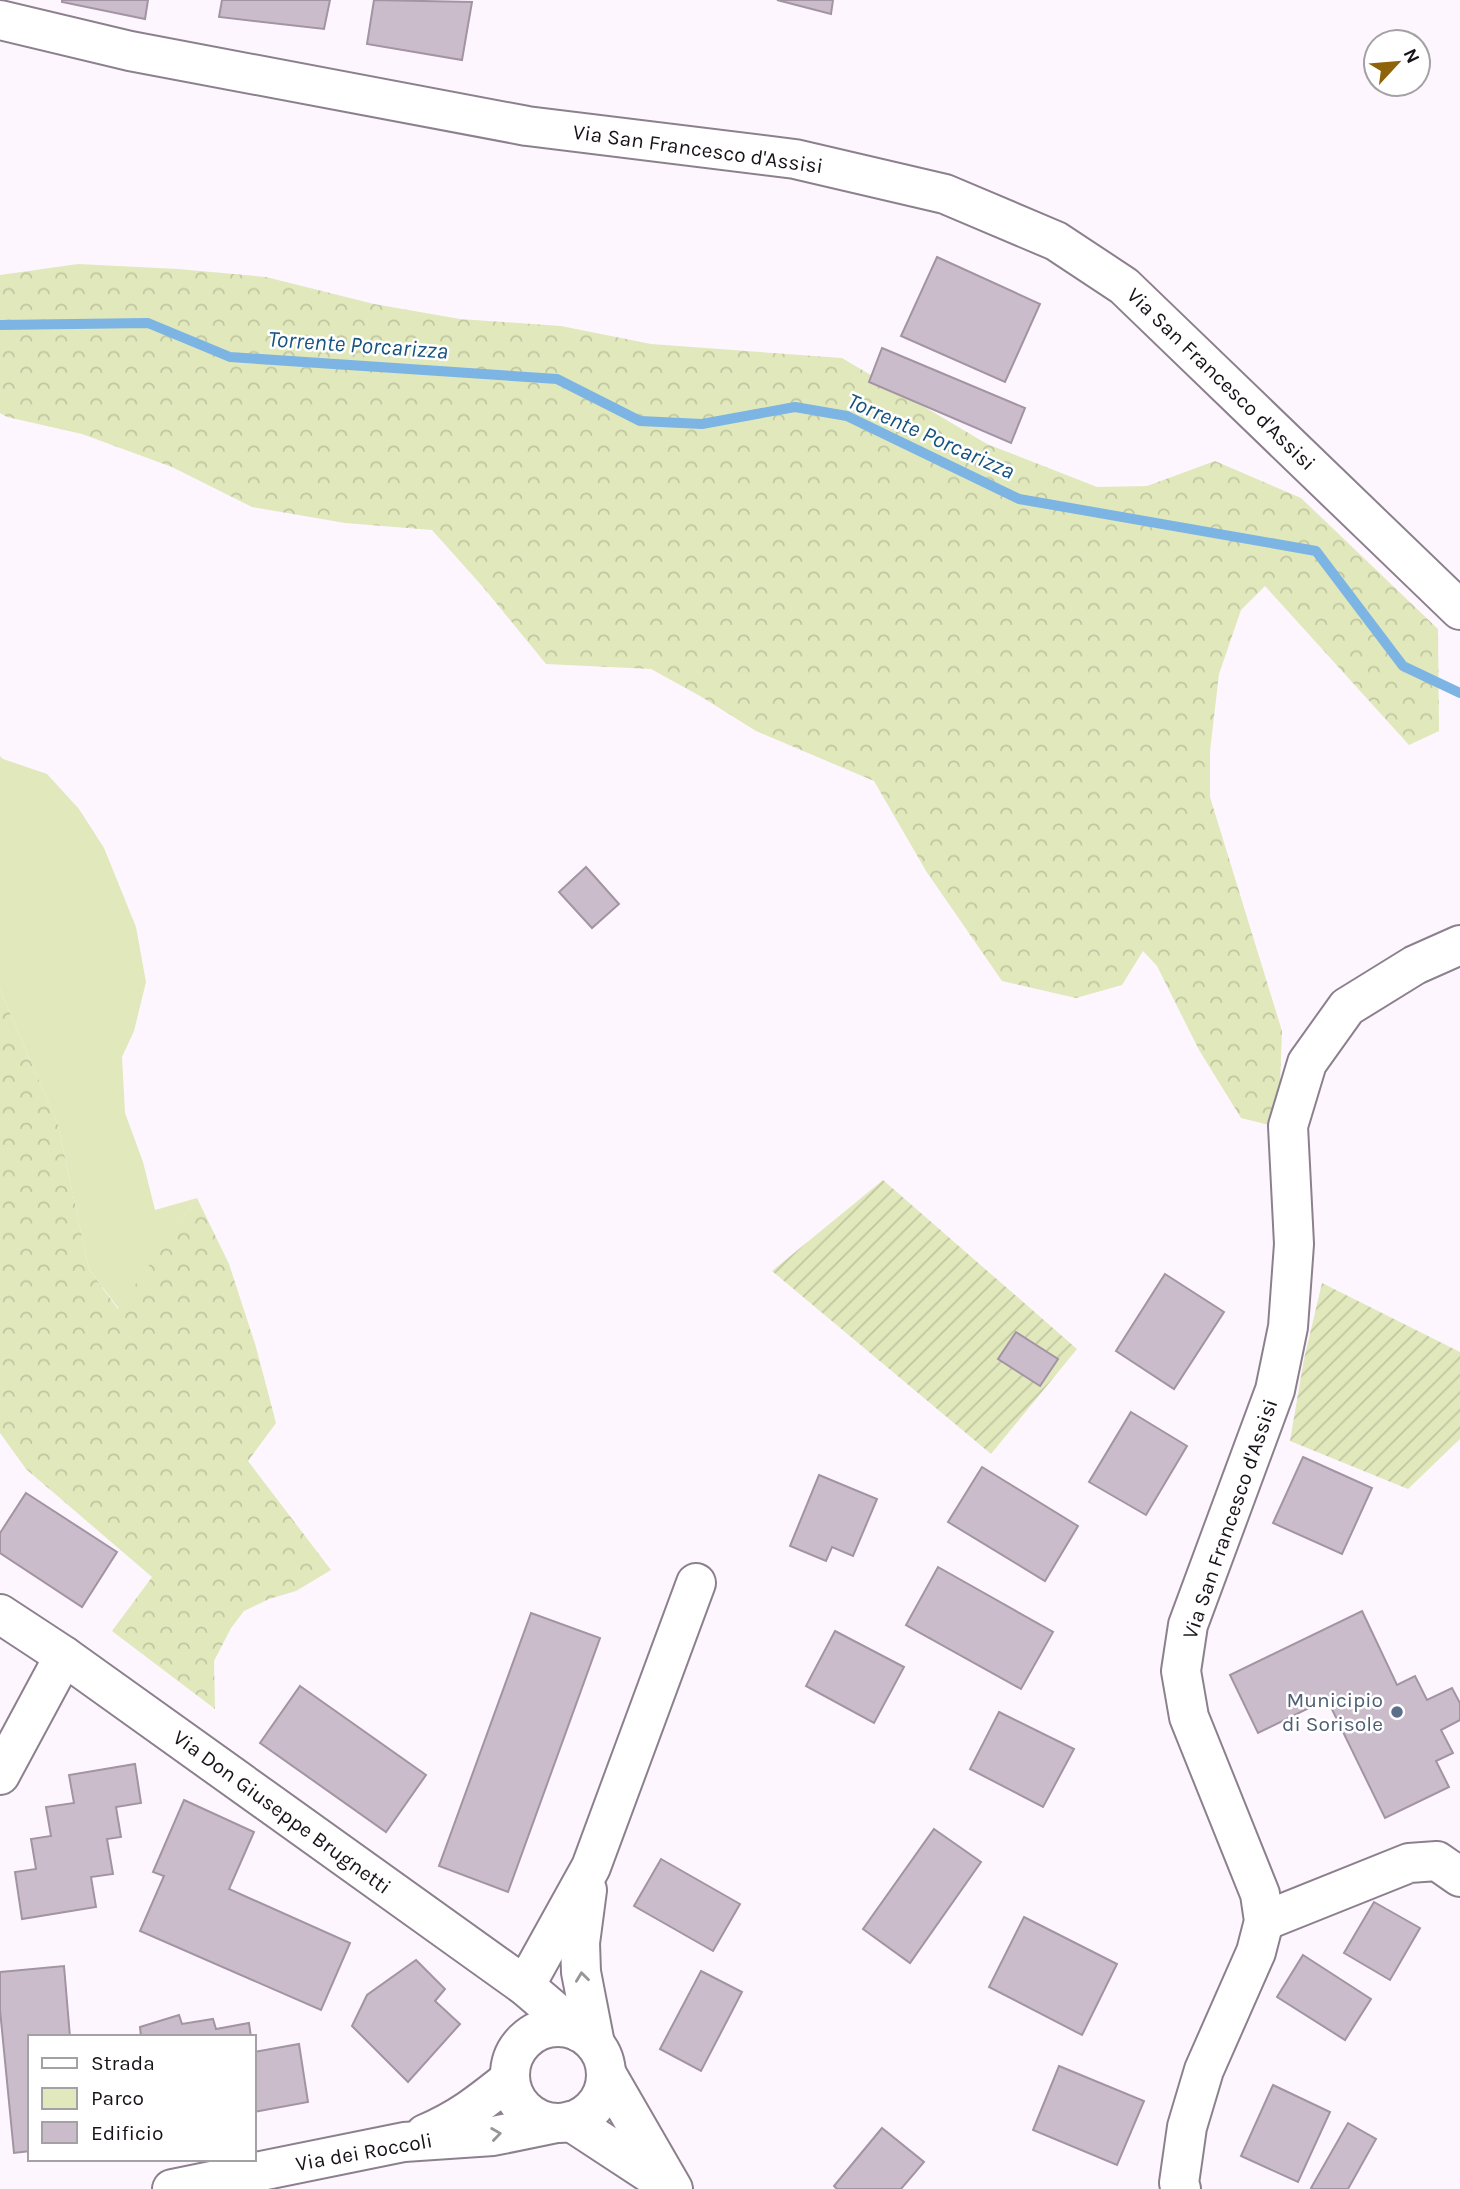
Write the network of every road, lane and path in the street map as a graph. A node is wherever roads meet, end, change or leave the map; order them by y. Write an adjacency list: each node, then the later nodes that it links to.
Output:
1 (0, 20): 2 (street, Via San Francesco d'Assisi)
2 (1460, 610)
3 (1460, 946): 10 (street, Via San Francesco d'Assisi)
4 (696, 1583): 8 (street)
5 (0, 1614): 6 (street, Via Don Giuseppe Brugnetti)
6 (64, 1656): 7 (street); 11 (street, Via Don Giuseppe Brugnetti)
7 (0, 1775)
8 (591, 1867): 11 (street); 13 (street, one-way to 8)
9 (1460, 1877): 10 (street)
10 (1264, 1921): 19 (street, Via San Francesco d'Assisi)
11 (510, 1975): 12 (street, Via Don Giuseppe Brugnetti); 13 (street)
12 (524, 2040): 13 (street); 14 (street)
13 (593, 2050): 15 (street); 17 (street)
14 (510, 2079): 15 (street); 16 (street)
15 (563, 2122): 16 (street, Via dei Roccoli, one-way to 15); 17 (street)
16 (404, 2142): 18 (street, Via dei Roccoli)
17 (672, 2188)
18 (172, 2189)
19 (1181, 2189)

